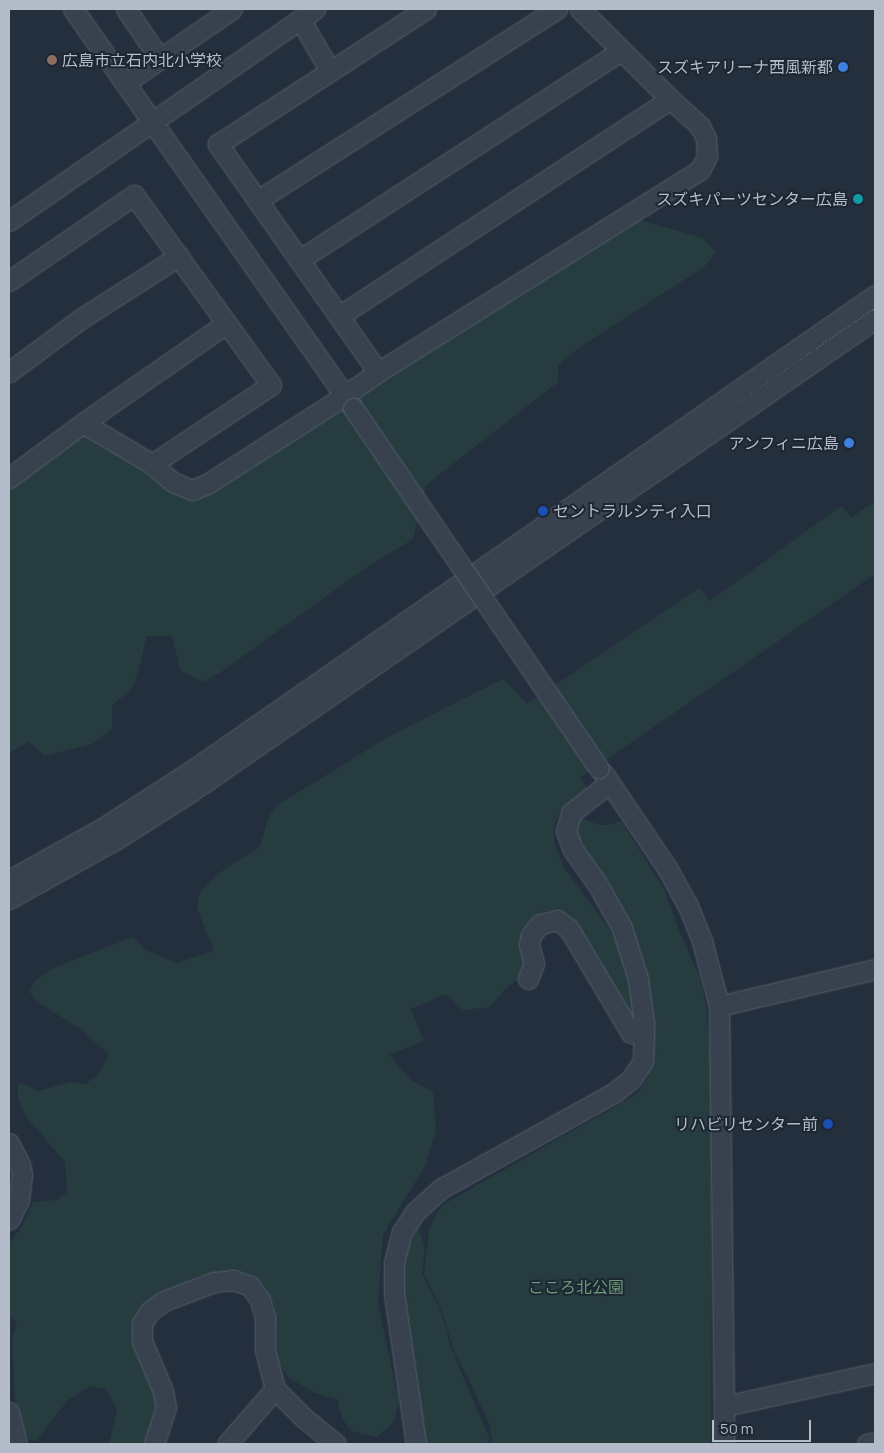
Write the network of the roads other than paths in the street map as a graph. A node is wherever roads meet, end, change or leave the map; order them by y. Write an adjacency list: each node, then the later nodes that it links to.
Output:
1 (73, 9): 11 (street)
2 (126, 9): 9 (street)
3 (232, 9): 9 (street)
4 (426, 9): 10 (street)
5 (557, 9): 14 (street)
6 (580, 9): 8 (street)
7 (308, 14): 10 (street); 13 (street)
8 (621, 51): 12 (street); 17 (street)
9 (160, 59): 11 (street)
10 (330, 71): 14 (street)
11 (125, 83): 13 (street)
12 (670, 99): 20 (street); 24 (street)
13 (151, 122): 15 (street); 25 (street)
14 (258, 200): 17 (street)
15 (9, 221)
16 (179, 256): 18 (street); 22 (street); 23 (street)
17 (300, 260): 20 (street)
18 (9, 281)
19 (875, 295): 30 (street)
20 (338, 316): 24 (street)
21 (875, 319): 31 (street)
22 (227, 323): 26 (street); 27 (street)
23 (9, 372)
24 (378, 372): 25 (street)
25 (349, 402): 27 (street); 29 (street, bridge)
26 (83, 423): 27 (street); 28 (street)
27 (152, 464)
28 (9, 478)
29 (604, 775): 34 (street); 35 (street)
30 (9, 880)
31 (9, 899)
32 (875, 969): 34 (street)
33 (528, 979): 35 (street)
34 (719, 1006): 40 (street)
35 (644, 1034): 47 (street)
36 (9, 1143): 37 (street)
37 (9, 1220)
38 (875, 1373): 40 (street)
39 (274, 1388): 44 (street); 45 (street); 46 (street)
40 (725, 1406): 48 (street)
41 (9, 1412): 43 (street)
42 (875, 1442): 49 (street)
43 (17, 1444)
44 (154, 1444)
45 (227, 1444)
46 (336, 1444)
47 (416, 1444)
48 (724, 1444)
49 (867, 1444)

